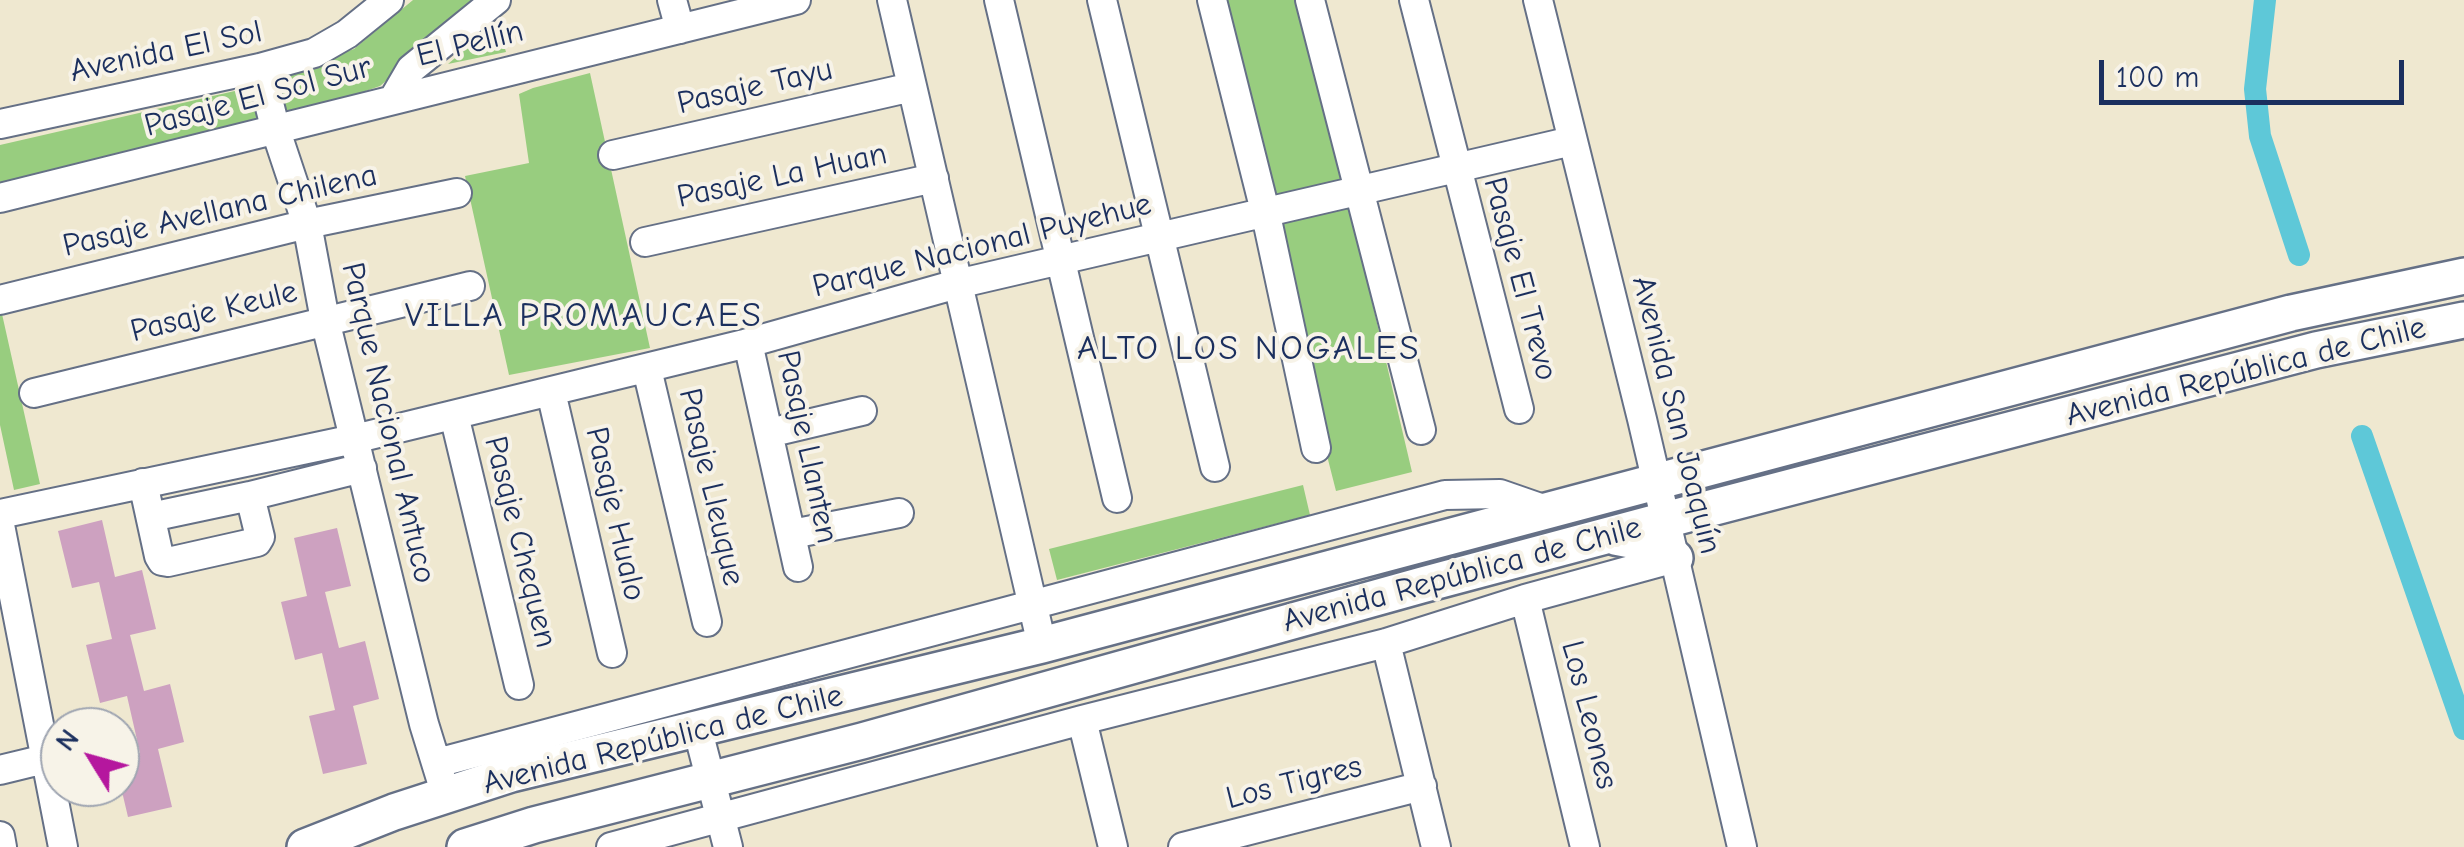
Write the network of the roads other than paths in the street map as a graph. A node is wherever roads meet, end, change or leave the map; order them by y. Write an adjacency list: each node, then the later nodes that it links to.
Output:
1 (389, 0): 13 (street, Avenida El Sol)
2 (496, 0): 15 (street, Pasaje El Sol Sur)
3 (672, 0): 12 (street)
4 (892, 0): 14 (street)
5 (999, 0): 29 (street)
6 (1102, 0): 27 (street)
7 (1212, 0): 25 (street)
8 (1310, 0): 22 (street)
9 (1414, 0): 20 (street, Pasaje El Trevo)
10 (1538, 0): 18 (street, Avenida San Joaquín)
11 (784, 2): 12 (street, El Pellín)
12 (680, 29): 15 (street, El Pellín)
13 (260, 68): 16 (street, Avenida El Sol); 17 (street, Parque Nacional Antuco)
14 (912, 87): 19 (street, Pasaje Tayu); 21 (street)
15 (394, 98): 17 (street, Pasaje El Sol Sur)
16 (0, 124)
17 (276, 130): 24 (street, Pasaje El Sol Sur); 26 (street, Parque Nacional Antuco)
18 (1572, 142): 20 (street, Parque Nacional Puyehue); 49 (street, Avenida San Joaquín)
19 (613, 154)
20 (1454, 168): 22 (street, Parque Nacional Puyehue); 40 (street, Pasaje El Trevo)
21 (934, 178): 28 (street, Pasaje La Huan); 31 (street)
22 (1357, 190): 25 (street, Parque Nacional Puyehue); 43 (street)
23 (457, 192): 26 (street, Pasaje Avellana Chilena)
24 (0, 198)
25 (1266, 215): 27 (street, Parque Nacional Puyehue); 46 (street)
26 (308, 224): 33 (street, Pasaje Avellana Chilena); 34 (street, Parque Nacional Antuco)
27 (1157, 238): 29 (street, Parque Nacional Puyehue); 47 (street)
28 (645, 242)
29 (1061, 261): 31 (street, Parque Nacional Puyehue); 52 (street)
30 (2464, 276): 49 (main road, Avenida República de Chile)
31 (957, 284): 36 (street, Parque Nacional Puyehue); 64 (street)
32 (470, 286): 34 (street, Pasaje Keule)
33 (0, 300)
34 (325, 320): 39 (street, Pasaje Keule); 45 (street, Parque Nacional Antuco)
35 (2464, 320): 57 (main road, Avenida República de Chile)
36 (748, 343): 37 (street, Parque Nacional Puyehue); 44 (street, Pasaje Llanten)
37 (646, 368): 38 (street, Parque Nacional Puyehue); 65 (street, Pasaje Lleuque)
38 (551, 392): 42 (street, Parque Nacional Puyehue); 68 (street, Pasaje Hualo)
39 (34, 393)
40 (1519, 408)
41 (862, 410): 44 (street)
42 (454, 415): 45 (street, Parque Nacional Puyehue); 69 (street, Pasaje Chequen)
43 (1422, 430)
44 (768, 433): 59 (street, Pasaje Llanten)
45 (354, 439): 48 (street, Parque Nacional Antuco); 50 (street, Parque Nacional Puyehue)
46 (1316, 448)
47 (1214, 467)
48 (362, 468): 51 (street); 75 (street, Parque Nacional Antuco)
49 (1657, 482): 53 (main road, Avenida República de Chile); 57 (street, Avenida San Joaquín)
50 (144, 483): 55 (street, Parque Nacional Puyehue); 56 (street)
51 (250, 496): 56 (street); 56 (street)
52 (1118, 498)
53 (1549, 511): 64 (street, Avenida República de Chile); 67 (main road, Avenida República de Chile)
54 (899, 513): 59 (street)
55 (0, 514)
56 (151, 518)
57 (1665, 520): 60 (main road, Avenida República de Chile); 61 (street, Avenida San Joaquín)
58 (0, 525): 72 (street)
59 (792, 534): 62 (street, Pasaje Llanten)
60 (1604, 537): 61 (main road); 76 (main road, Avenida República de Chile)
61 (1675, 558): 63 (street, Avenida República de Chile); 91 (street, Avenida San Joaquín)
62 (798, 567)
63 (1525, 599): 66 (street, Avenida República de Chile); 90 (street, Los Leones)
64 (1033, 604): 67 (street); 75 (street, Avenida República de Chile)
65 (707, 622)
66 (1386, 643): 70 (street, Avenida República de Chile); 77 (street)
67 (1042, 645): 71 (main road, Avenida República de Chile)
68 (612, 653)
69 (519, 685)
70 (1082, 720): 79 (street, Avenida República de Chile); 87 (street)
71 (698, 731): 75 (main road, Avenida República de Chile); 76 (street)
72 (40, 733)
73 (40, 760): 74 (street)
74 (0, 770)
75 (441, 779): 83 (main road, Avenida República de Chile)
76 (711, 780): 79 (street); 84 (main road, Avenida República de Chile)
77 (1422, 786): 88 (street, Los Tigres); 89 (street)
78 (55, 807): 82 (street)
79 (721, 817): 85 (street, Avenida República de Chile); 86 (street)
80 (0, 836): 81 (street)
81 (2, 847)
82 (63, 847)
83 (305, 847)
84 (465, 847)
85 (610, 847)
86 (728, 847)
87 (1113, 847)
88 (1183, 847)
89 (1436, 847)
90 (1584, 847)
91 (1742, 847)

